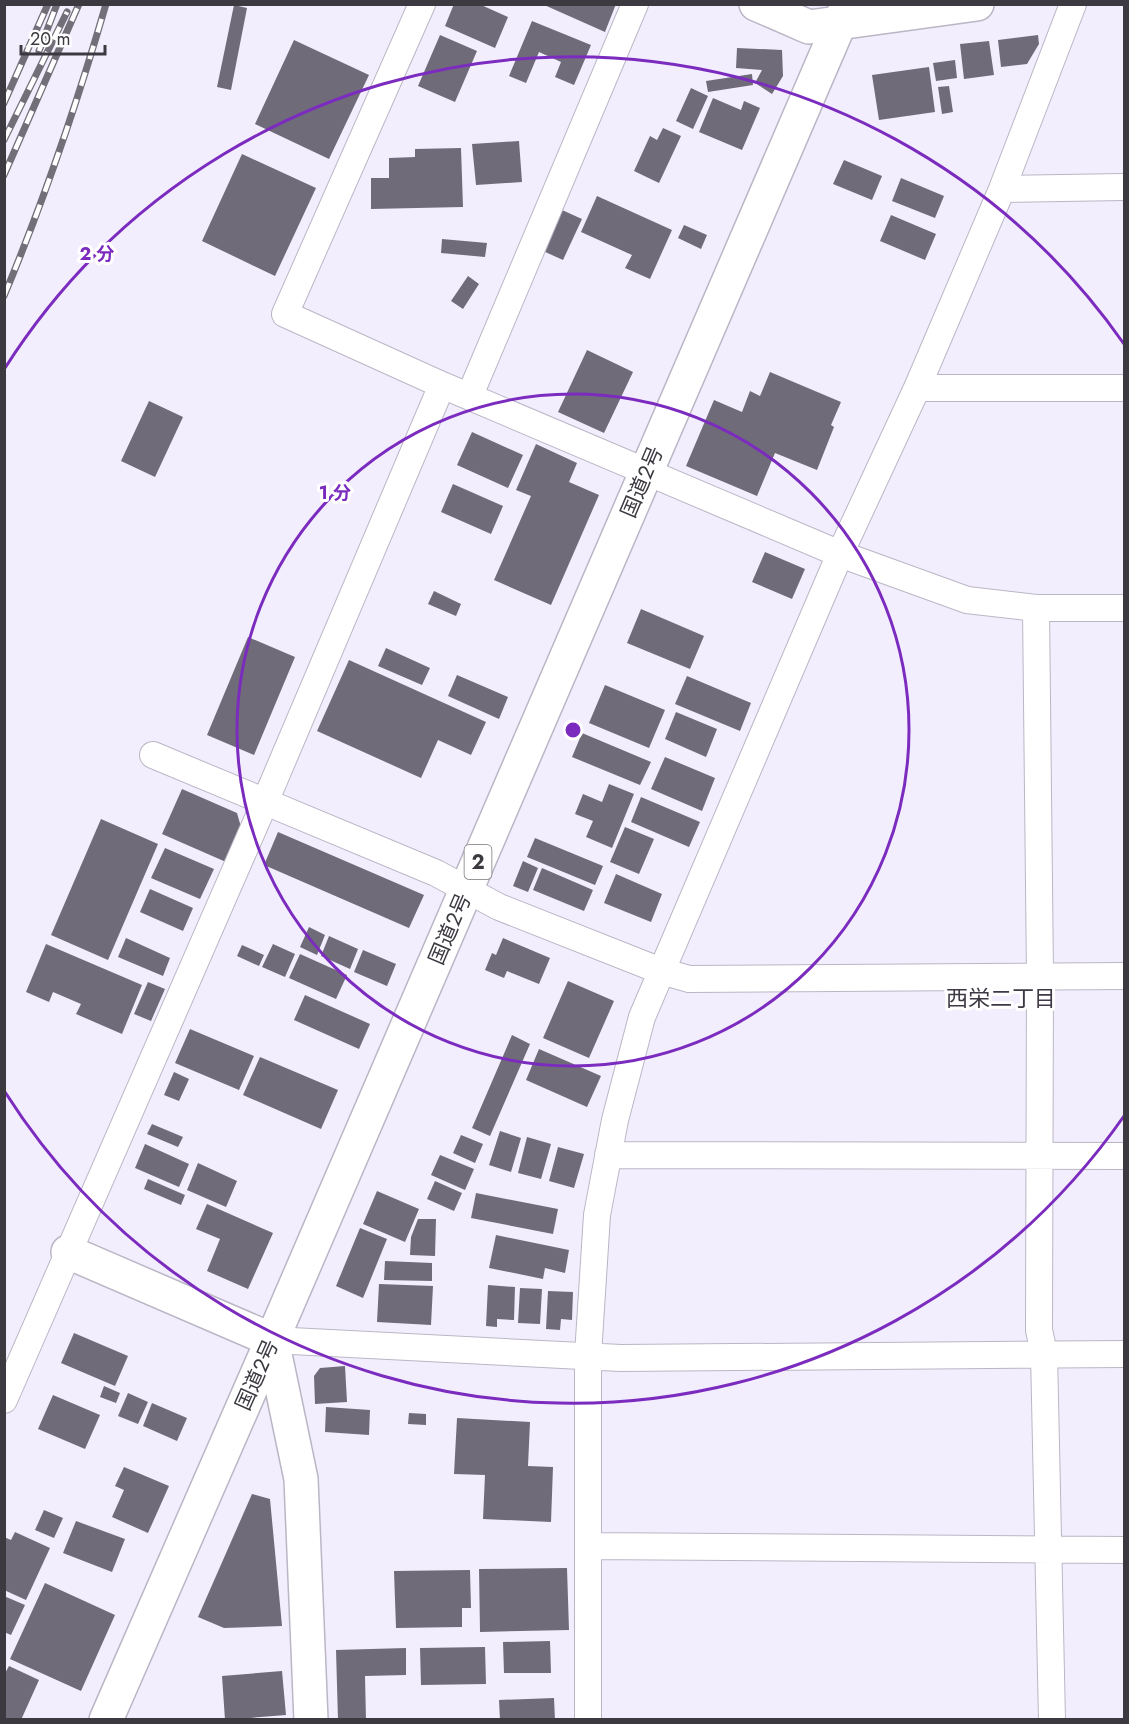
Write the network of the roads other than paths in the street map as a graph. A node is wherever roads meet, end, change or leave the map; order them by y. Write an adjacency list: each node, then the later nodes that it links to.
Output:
1 (422, 4): 9 (street)
2 (634, 4): 12 (street)
3 (756, 4): 6 (main road)
4 (977, 4): 6 (main road)
5 (1073, 4): 8 (street)
6 (844, 14): 13 (main road, 国道2号 / 2)
7 (1125, 187): 8 (street)
8 (1002, 189): 10 (street)
9 (442, 386): 12 (street); 18 (street)
10 (917, 388): 11 (street); 14 (street)
11 (1125, 388)
12 (470, 395): 13 (street)
13 (646, 472): 14 (street); 19 (main road, 国道2号 / 2)
14 (840, 554): 15 (street); 20 (street)
15 (1036, 608): 16 (street); 22 (street)
16 (1125, 608)
17 (153, 755): 18 (street)
18 (265, 802): 19 (street); 26 (street)
19 (466, 890): 20 (street); 27 (main road, 国道2号 / 2)
20 (661, 971): 22 (street); 24 (street)
21 (1125, 976): 22 (street)
22 (1040, 977): 23 (street)
23 (1040, 1154): 24 (street); 25 (street); 28 (street)
24 (608, 1155): 30 (street)
25 (1125, 1156)
26 (68, 1252): 27 (main road); 31 (street)
27 (272, 1340): 30 (street); 35 (main road, 国道2号 / 2); 36 (main road)
28 (1044, 1353): 29 (street); 30 (street); 33 (street)
29 (1125, 1354)
30 (588, 1355): 32 (street)
31 (4, 1400)
32 (589, 1546): 33 (street); 37 (street)
33 (1050, 1550): 34 (street); 38 (street)
34 (1125, 1551)
35 (106, 1719)
36 (311, 1719)
37 (588, 1719)
38 (1052, 1719)

